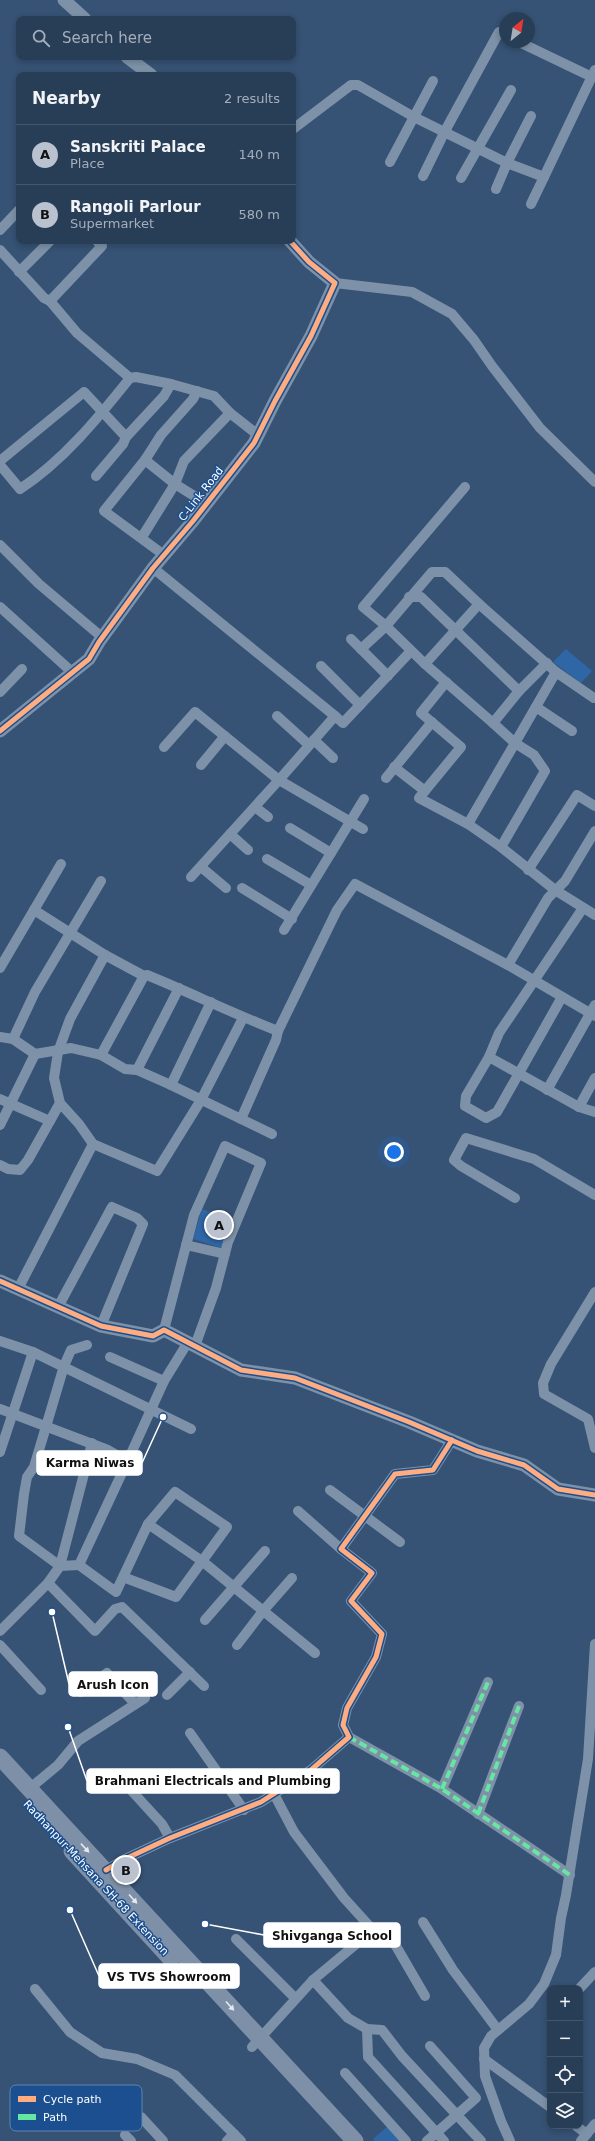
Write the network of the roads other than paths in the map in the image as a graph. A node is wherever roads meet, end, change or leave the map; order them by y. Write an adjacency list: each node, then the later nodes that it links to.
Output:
1 (64, 0): 2 (street)
2 (82, 16)
3 (499, 32): 13 (street)
4 (533, 48): 7 (street)
5 (131, 60): 6 (street)
6 (147, 72)
7 (593, 74): 18 (street)
8 (433, 81): 11 (street)
9 (511, 90): 14 (street)
10 (531, 116): 16 (street)
11 (414, 117): 12 (street); 13 (street); 15 (street)
12 (296, 127)
13 (445, 131): 14 (street); 17 (street)
14 (477, 147): 16 (street); 19 (street)
15 (390, 162)
16 (507, 163): 18 (street); 20 (street)
17 (423, 176)
18 (544, 177): 21 (street)
19 (461, 178)
20 (496, 189)
21 (531, 204)
22 (16, 213): 23 (street)
23 (0, 230)
24 (47, 244): 28 (street)
25 (100, 244): 30 (street)
26 (293, 244): 29 (street)
27 (0, 250): 28 (street)
28 (19, 272): 30 (street)
29 (335, 283): 36 (street, C-Link Road); 42 (street)
30 (50, 301): 31 (street)
31 (130, 378): 32 (street); 34 (street)
32 (170, 384): 33 (street); 37 (street)
33 (197, 391): 35 (street); 39 (street)
34 (102, 413): 37 (street); 38 (street); 40 (street)
35 (230, 413): 36 (street); 43 (street)
36 (258, 435): 45 (street, C-Link Road)
37 (126, 437): 41 (street)
38 (0, 460)
39 (145, 460): 43 (street); 46 (street)
40 (0, 465)
41 (96, 476)
42 (595, 482)
43 (175, 484): 45 (street); 46 (street)
44 (465, 487): 53 (street)
45 (207, 504): 48 (street, C-Link Road)
46 (142, 537): 48 (street)
47 (0, 545): 55 (street)
48 (164, 555): 49 (street, C-Link Road)
49 (153, 568): 55 (street, C-Link Road); 73 (street)
50 (409, 597): 51 (street); 53 (street); 54 (street)
51 (480, 604): 54 (street); 59 (street)
52 (0, 608): 63 (street)
53 (386, 626): 57 (street); 58 (street)
54 (456, 631): 60 (street); 67 (street)
55 (103, 638): 63 (street, C-Link Road)
56 (351, 639): 57 (street)
57 (361, 649): 65 (street)
58 (411, 651): 60 (street); 65 (street)
59 (547, 663): 64 (street); 67 (street)
60 (425, 664): 66 (street)
61 (321, 666): 70 (street)
62 (22, 669): 68 (street)
63 (72, 672): 76 (street, C-Link Road)
64 (556, 672): 69 (street); 71 (street)
65 (388, 676): 70 (street)
66 (446, 682): 74 (street); 75 (street)
67 (519, 691): 75 (street)
68 (0, 692)
69 (594, 698)
70 (360, 704): 73 (street)
71 (536, 707): 77 (street); 79 (street)
72 (277, 716): 80 (street)
73 (335, 716): 80 (street)
74 (432, 722): 84 (street); 87 (street)
75 (493, 723): 79 (street)
76 (0, 731)
77 (572, 731)
78 (225, 736): 81 (street); 83 (street); 86 (street)
79 (515, 742): 93 (street); 98 (street)
80 (312, 743): 82 (street); 86 (street)
81 (164, 747)
82 (333, 758)
83 (201, 765)
84 (394, 767): 85 (street); 87 (street)
85 (386, 778)
86 (279, 780): 90 (street); 92 (street)
87 (425, 791): 93 (street)
88 (364, 799): 92 (street)
89 (595, 806): 104 (street)
90 (254, 807): 91 (street); 97 (street)
91 (268, 817)
92 (350, 821): 95 (street); 100 (street)
93 (468, 824): 98 (street)
94 (290, 828): 100 (street)
95 (363, 828)
96 (595, 831): 110 (street)
97 (230, 834): 99 (street); 103 (street)
98 (501, 847): 104 (street)
99 (248, 850)
100 (331, 853): 107 (street)
101 (267, 859): 107 (street)
102 (61, 864): 112 (street)
103 (201, 867): 105 (street); 108 (street)
104 (528, 870): 110 (street)
105 (192, 878)
106 (101, 881): 116 (street)
107 (311, 885): 114 (street)
108 (226, 888)
109 (242, 888): 114 (street)
110 (555, 890): 111 (street); 118 (street)
111 (583, 908): 113 (street); 121 (street)
112 (34, 910): 116 (street); 119 (street)
113 (595, 915)
114 (292, 918): 115 (street)
115 (284, 930)
116 (71, 932): 117 (street); 129 (street)
117 (105, 955): 120 (street); 130 (street)
118 (508, 965): 121 (street); 127 (street)
119 (0, 968)
120 (144, 976): 122 (street); 132 (street)
121 (534, 981): 123 (street); 133 (street)
122 (179, 988): 124 (street); 134 (street)
123 (562, 997): 125 (street); 135 (street)
124 (211, 1002): 126 (street); 137 (street)
125 (593, 1012): 138 (street)
126 (243, 1018): 127 (street); 140 (street)
127 (278, 1031): 145 (street)
128 (0, 1036): 129 (street)
129 (13, 1039): 131 (street)
130 (58, 1052): 131 (street); 132 (street); 141 (street)
131 (35, 1054): 142 (street)
132 (101, 1055): 134 (street)
133 (489, 1057): 135 (street); 135 (street)
134 (137, 1070): 137 (street)
135 (518, 1074): 138 (street)
136 (595, 1078): 143 (street)
137 (171, 1085): 140 (street)
138 (547, 1090): 143 (street)
139 (0, 1099): 142 (street)
140 (201, 1100): 145 (street); 149 (street)
141 (60, 1103): 146 (street); 149 (street)
142 (10, 1104): 146 (street); 147 (street)
143 (578, 1107): 144 (street)
144 (595, 1112)
145 (241, 1119): 148 (street)
146 (50, 1121): 150 (street)
147 (0, 1125)
148 (272, 1134)
149 (93, 1144): 156 (street)
150 (0, 1165)
151 (595, 1195): 152 (street)
152 (515, 1198)
153 (186, 1245): 154 (street); 154 (street); 160 (street)
154 (225, 1254): 162 (street)
155 (0, 1281): 156 (street)
156 (18, 1289): 158 (street)
157 (595, 1292): 175 (street)
158 (58, 1307): 159 (street); 159 (street)
159 (101, 1326): 160 (street)
160 (164, 1330): 162 (street)
161 (0, 1342): 164 (street)
162 (192, 1344): 167 (street); 173 (street)
163 (87, 1345): 166 (street)
164 (33, 1352): 166 (street); 170 (street)
165 (110, 1357): 167 (street)
166 (64, 1366): 169 (street); 171 (street)
167 (164, 1381): 169 (street)
168 (0, 1409): 170 (street)
169 (151, 1410): 172 (street); 177 (street)
170 (13, 1413): 171 (street); 176 (street)
171 (47, 1425): 174 (street); 188 (street)
172 (191, 1429)
173 (452, 1440): 179 (street); 181 (street)
174 (92, 1443): 177 (street); 188 (street)
175 (595, 1448)
176 (0, 1452)
177 (129, 1458): 187 (street)
178 (330, 1490): 181 (street)
179 (595, 1495)
180 (298, 1511): 184 (street)
181 (365, 1516): 183 (street); 184 (street)
182 (148, 1524): 186 (street); 186 (street); 189 (street)
183 (400, 1542)
184 (341, 1549): 210 (street)
185 (265, 1551): 192 (street)
186 (202, 1561): 189 (street); 192 (street)
187 (79, 1565): 188 (street); 189 (street)
188 (60, 1566): 191 (street)
189 (123, 1577)
190 (292, 1578): 193 (street)
191 (48, 1583): 195 (street); 200 (street)
192 (234, 1588): 193 (street); 194 (street)
193 (263, 1611): 198 (street); 199 (street)
194 (205, 1620)
195 (0, 1631)
196 (595, 1644): 220 (street)
197 (0, 1645): 203 (street)
198 (237, 1645)
199 (315, 1653)
200 (190, 1672): 202 (street); 205 (street)
201 (488, 1682): 214 (street)
202 (204, 1686)
203 (41, 1690)
204 (81, 1692): 207 (street)
205 (167, 1694)
206 (145, 1698): 207 (street)
207 (135, 1704): 212 (street)
208 (519, 1706): 217 (street)
209 (190, 1733): 216 (street)
210 (349, 1736): 214 (street); 215 (street)
211 (0, 1763): 212 (highway); 232 (highway, Radhanpur-Mehsana SH-68 Extension)
212 (29, 1789): 219 (highway, one-way to 219)
213 (130, 1789): 218 (street)
214 (442, 1789): 217 (street)
215 (274, 1794): 216 (street); 222 (street)
216 (244, 1810): 218 (street)
217 (478, 1814): 220 (street)
218 (170, 1838): 219 (street)
219 (106, 1870): 232 (highway, one-way to 232)
220 (570, 1875): 231 (street)
221 (423, 1922): 231 (street)
222 (373, 1930): 225 (street); 228 (street)
223 (236, 1939): 229 (street)
224 (595, 1972): 226 (street)
225 (313, 1980): 229 (street); 230 (street)
226 (583, 1985)
227 (34, 1989): 243 (street)
228 (425, 1996)
229 (295, 1998): 232 (street)
230 (367, 2029): 237 (street); 241 (street)
231 (498, 2030): 234 (street)
232 (256, 2043): 245 (highway, Radhanpur-Mehsana SH-68 Extension); 246 (highway)
233 (430, 2046): 237 (street)
234 (484, 2059): 236 (street); 251 (street)
235 (345, 2073): 247 (street)
236 (547, 2105)
237 (457, 2114): 241 (street); 250 (street)
238 (142, 2118): 244 (street)
239 (595, 2124): 242 (street)
240 (578, 2129): 242 (street)
241 (437, 2133): 248 (street); 249 (street)
242 (584, 2138)
243 (234, 2139)
244 (163, 2141)
245 (339, 2141)
246 (355, 2141)
247 (406, 2141)
248 (427, 2141)
249 (444, 2141)
250 (482, 2141)
251 (510, 2141)

